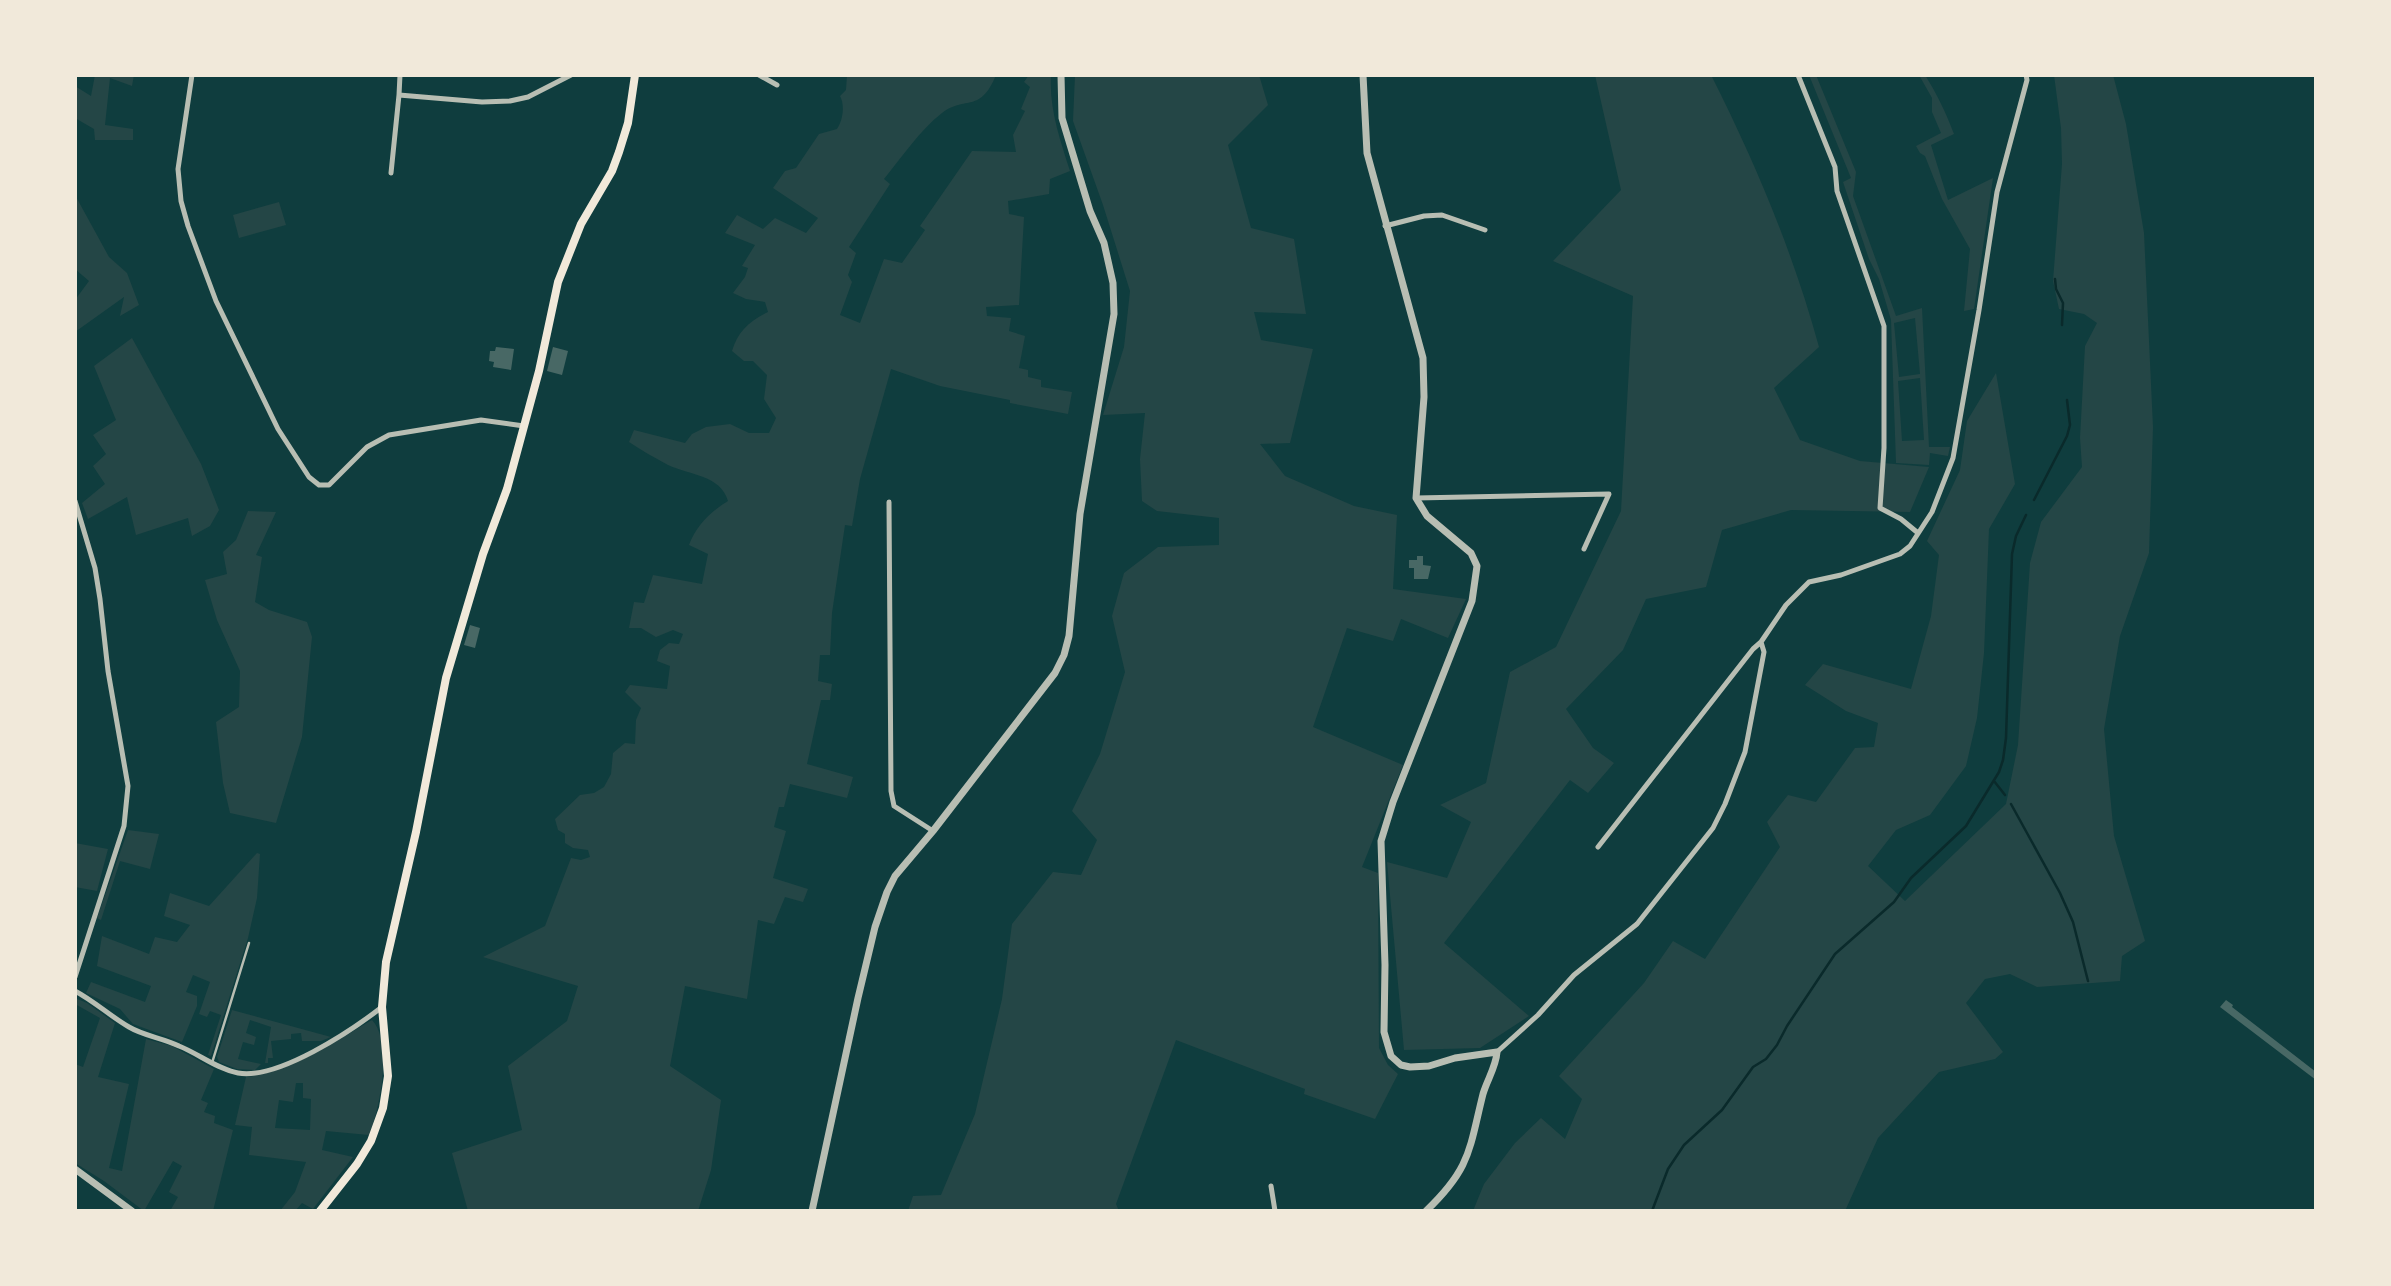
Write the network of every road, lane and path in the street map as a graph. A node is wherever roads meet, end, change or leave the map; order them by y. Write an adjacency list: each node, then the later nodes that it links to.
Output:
1 (192, 75): 16 (street)
2 (400, 75): 12 (street)
3 (571, 75): 10 (street)
4 (635, 75): 16 (main road)
5 (759, 75): 11 (street)
6 (1061, 75): 23 (street)
7 (1363, 75): 14 (street)
8 (1798, 75): 20 (street)
9 (2026, 75): 20 (street)
10 (564, 77): 12 (street)
11 (778, 85)
12 (399, 95): 13 (street)
13 (391, 173)
14 (1385, 226): 15 (street); 17 (street)
15 (1485, 229)
16 (524, 426): 28 (main road)
17 (1416, 498): 21 (street); 29 (street)
18 (75, 501): 26 (street)
19 (889, 502): 23 (street)
20 (1918, 533): 22 (street)
21 (1584, 549)
22 (1762, 642): 24 (street); 29 (street)
23 (933, 831): 35 (street)
24 (1598, 847)
25 (249, 943): 30 (lane)
26 (75, 977)
27 (75, 991): 30 (street)
28 (382, 1007): 30 (street); 34 (main road)
29 (1497, 1052): 37 (street)
30 (212, 1063)
31 (75, 1169): 33 (street)
32 (1271, 1186): 36 (street)
33 (132, 1211)
34 (320, 1211)
35 (812, 1211)
36 (1275, 1211)
37 (1426, 1211)

